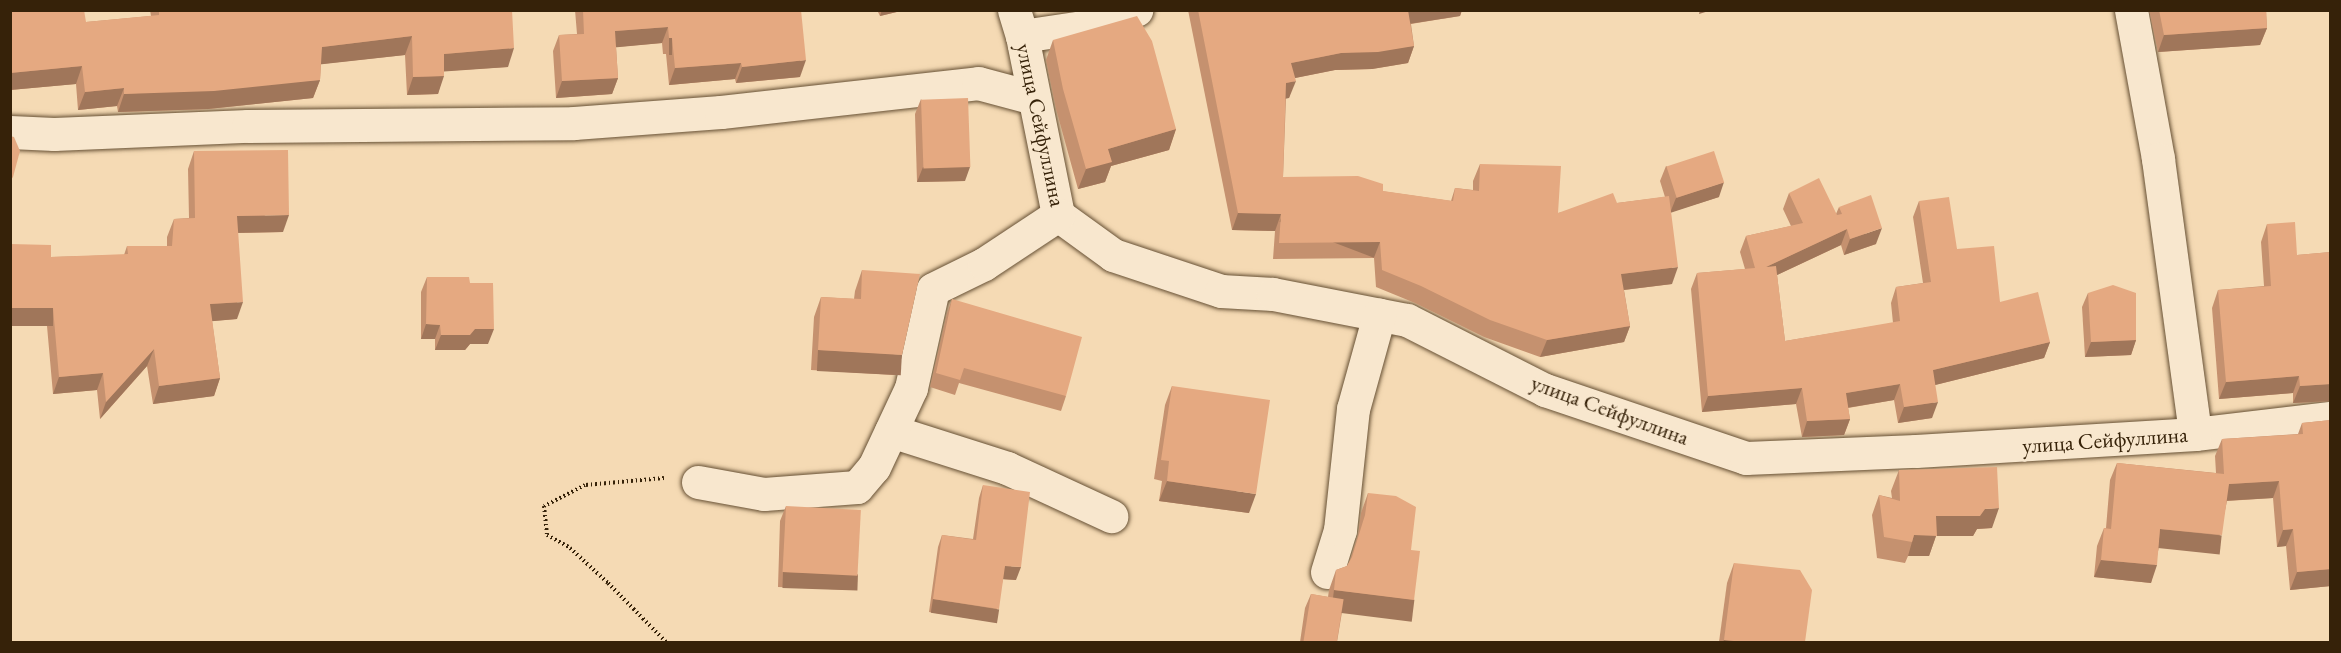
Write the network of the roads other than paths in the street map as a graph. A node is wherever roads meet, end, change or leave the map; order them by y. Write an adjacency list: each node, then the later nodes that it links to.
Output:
1 (1136, 10): 3 (street)
2 (2131, 10): 10 (street)
3 (1018, 23): 4 (street, улица Сейфуллина)
4 (1034, 98): 5 (street); 6 (street, улица Сейфуллина)
5 (10, 132)
6 (1058, 215): 7 (street, улица Сейфуллина); 9 (street)
7 (1379, 315): 10 (street, улица Сейфуллина); 13 (street)
8 (2331, 418): 10 (street, улица Сейфуллина)
9 (891, 431): 11 (street); 12 (street)
10 (2195, 434)
11 (698, 482)
12 (1111, 516)
13 (1327, 572)

